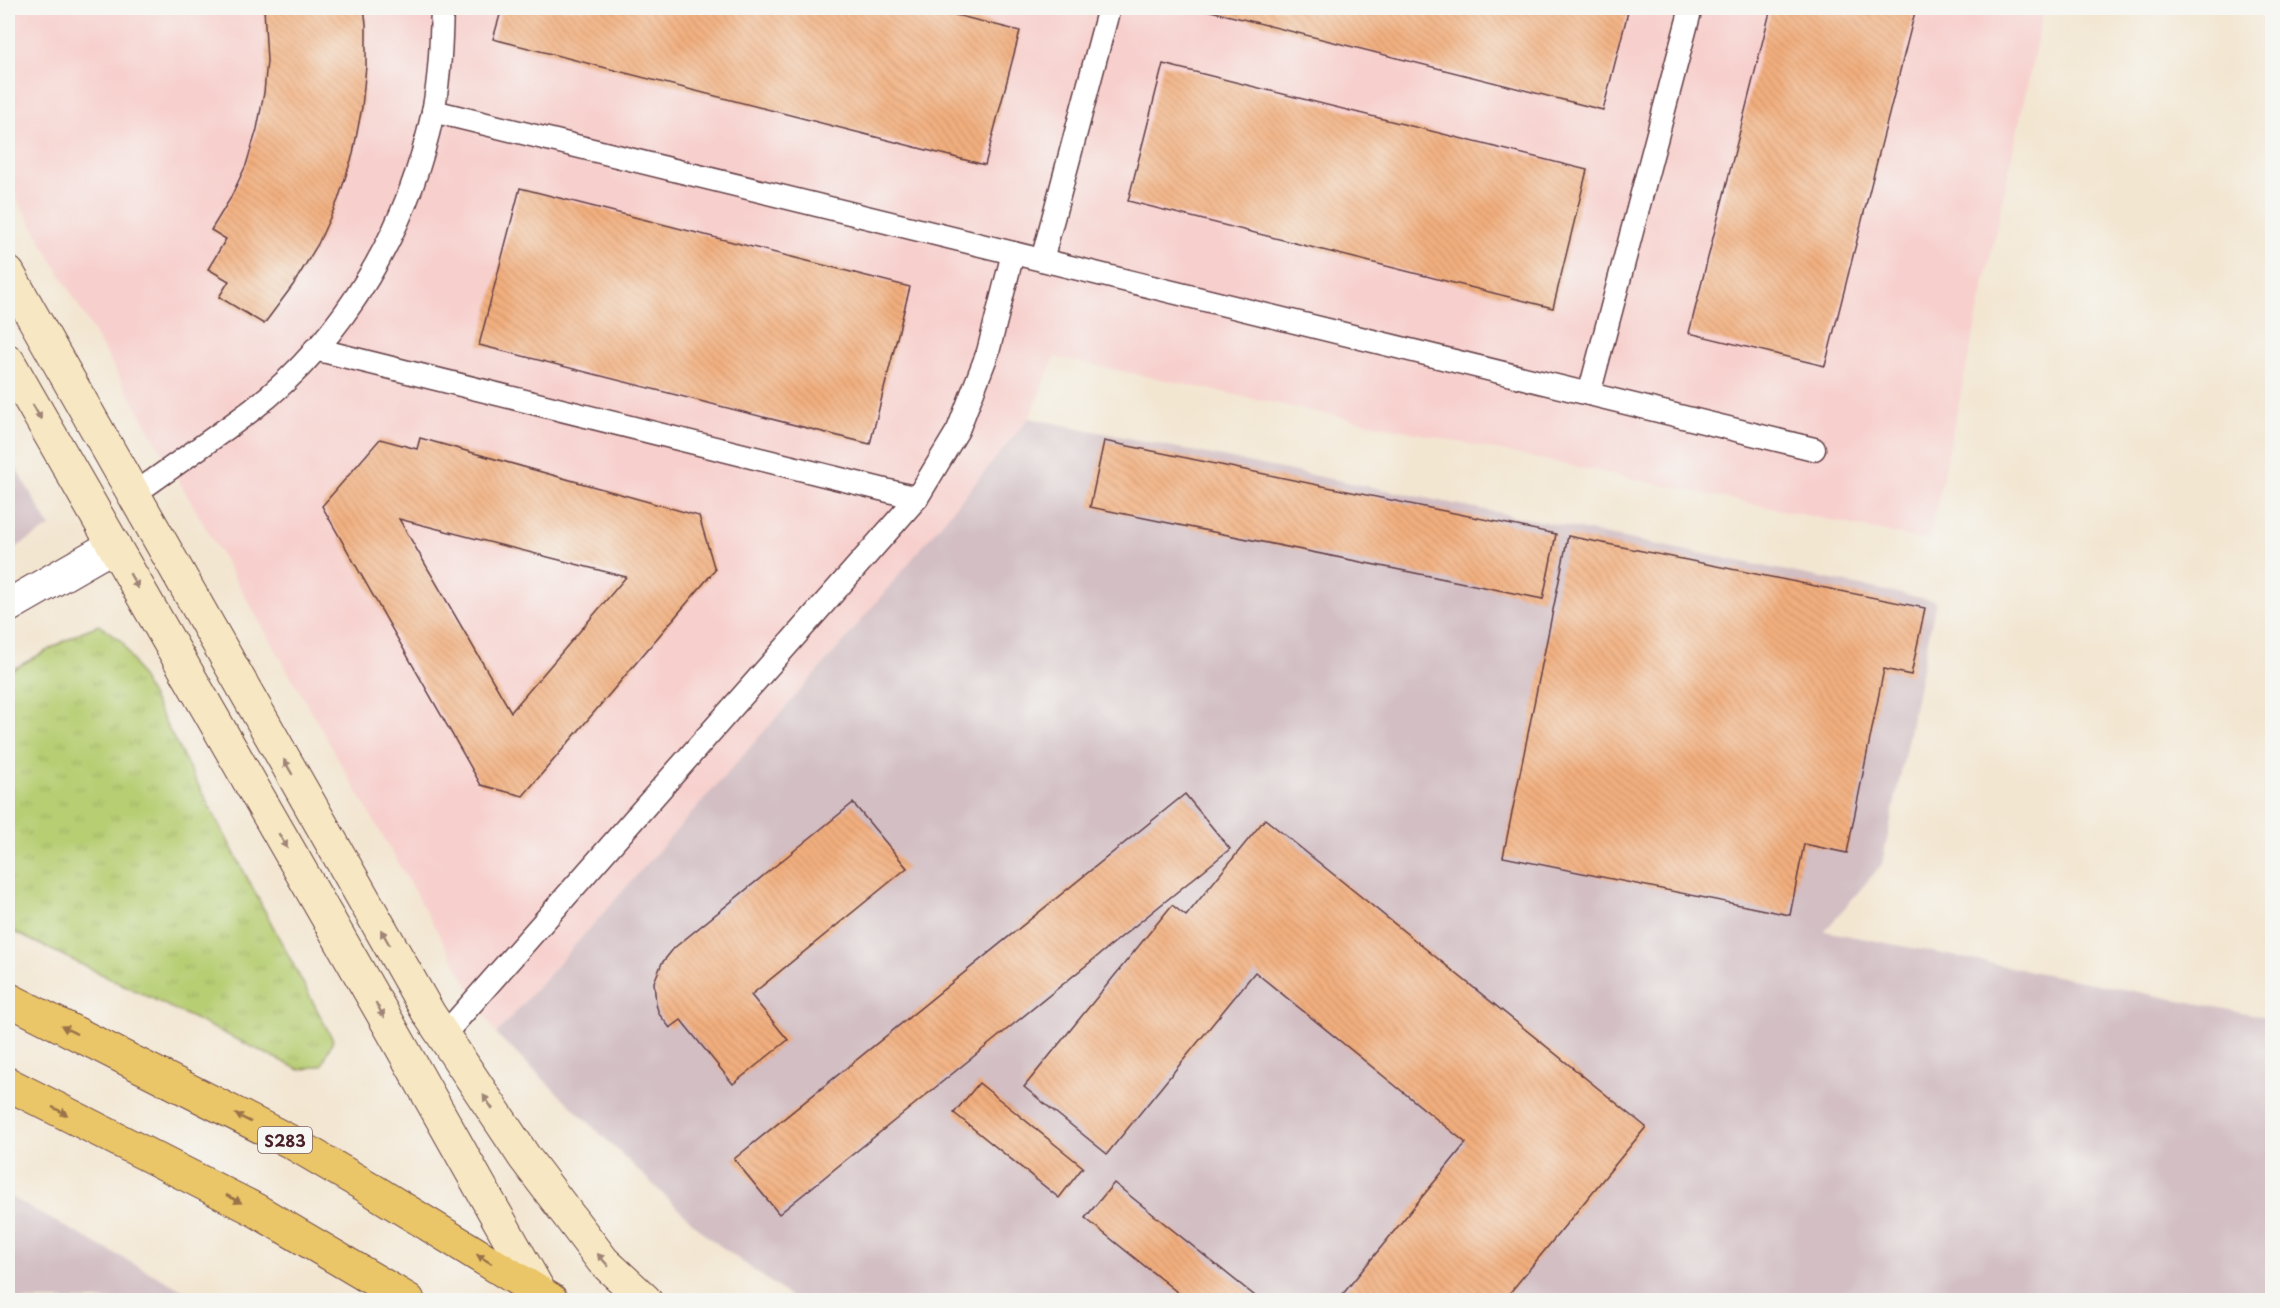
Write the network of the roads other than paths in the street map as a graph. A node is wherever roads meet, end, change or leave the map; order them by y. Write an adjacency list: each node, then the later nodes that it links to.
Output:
1 (442, 8): 4 (lane)
2 (1109, 8): 6 (lane)
3 (1691, 8): 10 (lane)
4 (433, 111): 5 (lane); 8 (lane)
5 (1013, 253): 6 (lane); 13 (lane)
6 (1042, 260): 10 (lane)
7 (8, 273): 12 (main road)
8 (315, 349): 12 (lane); 13 (lane)
9 (8, 361): 14 (main road, one-way to 14)
10 (1588, 394): 11 (lane)
11 (1814, 449)
12 (133, 495): 17 (main road, one-way to 12)
13 (917, 498): 17 (lane)
14 (114, 545): 15 (street); 19 (main road, one-way to 19)
15 (8, 606)
16 (8, 999): 19 (main road, S283, one-way to 16)
17 (443, 1036): 21 (main road, one-way to 17)
18 (8, 1084): 20 (main road, one-way to 20)
19 (546, 1299)
20 (408, 1300)
21 (645, 1300)

